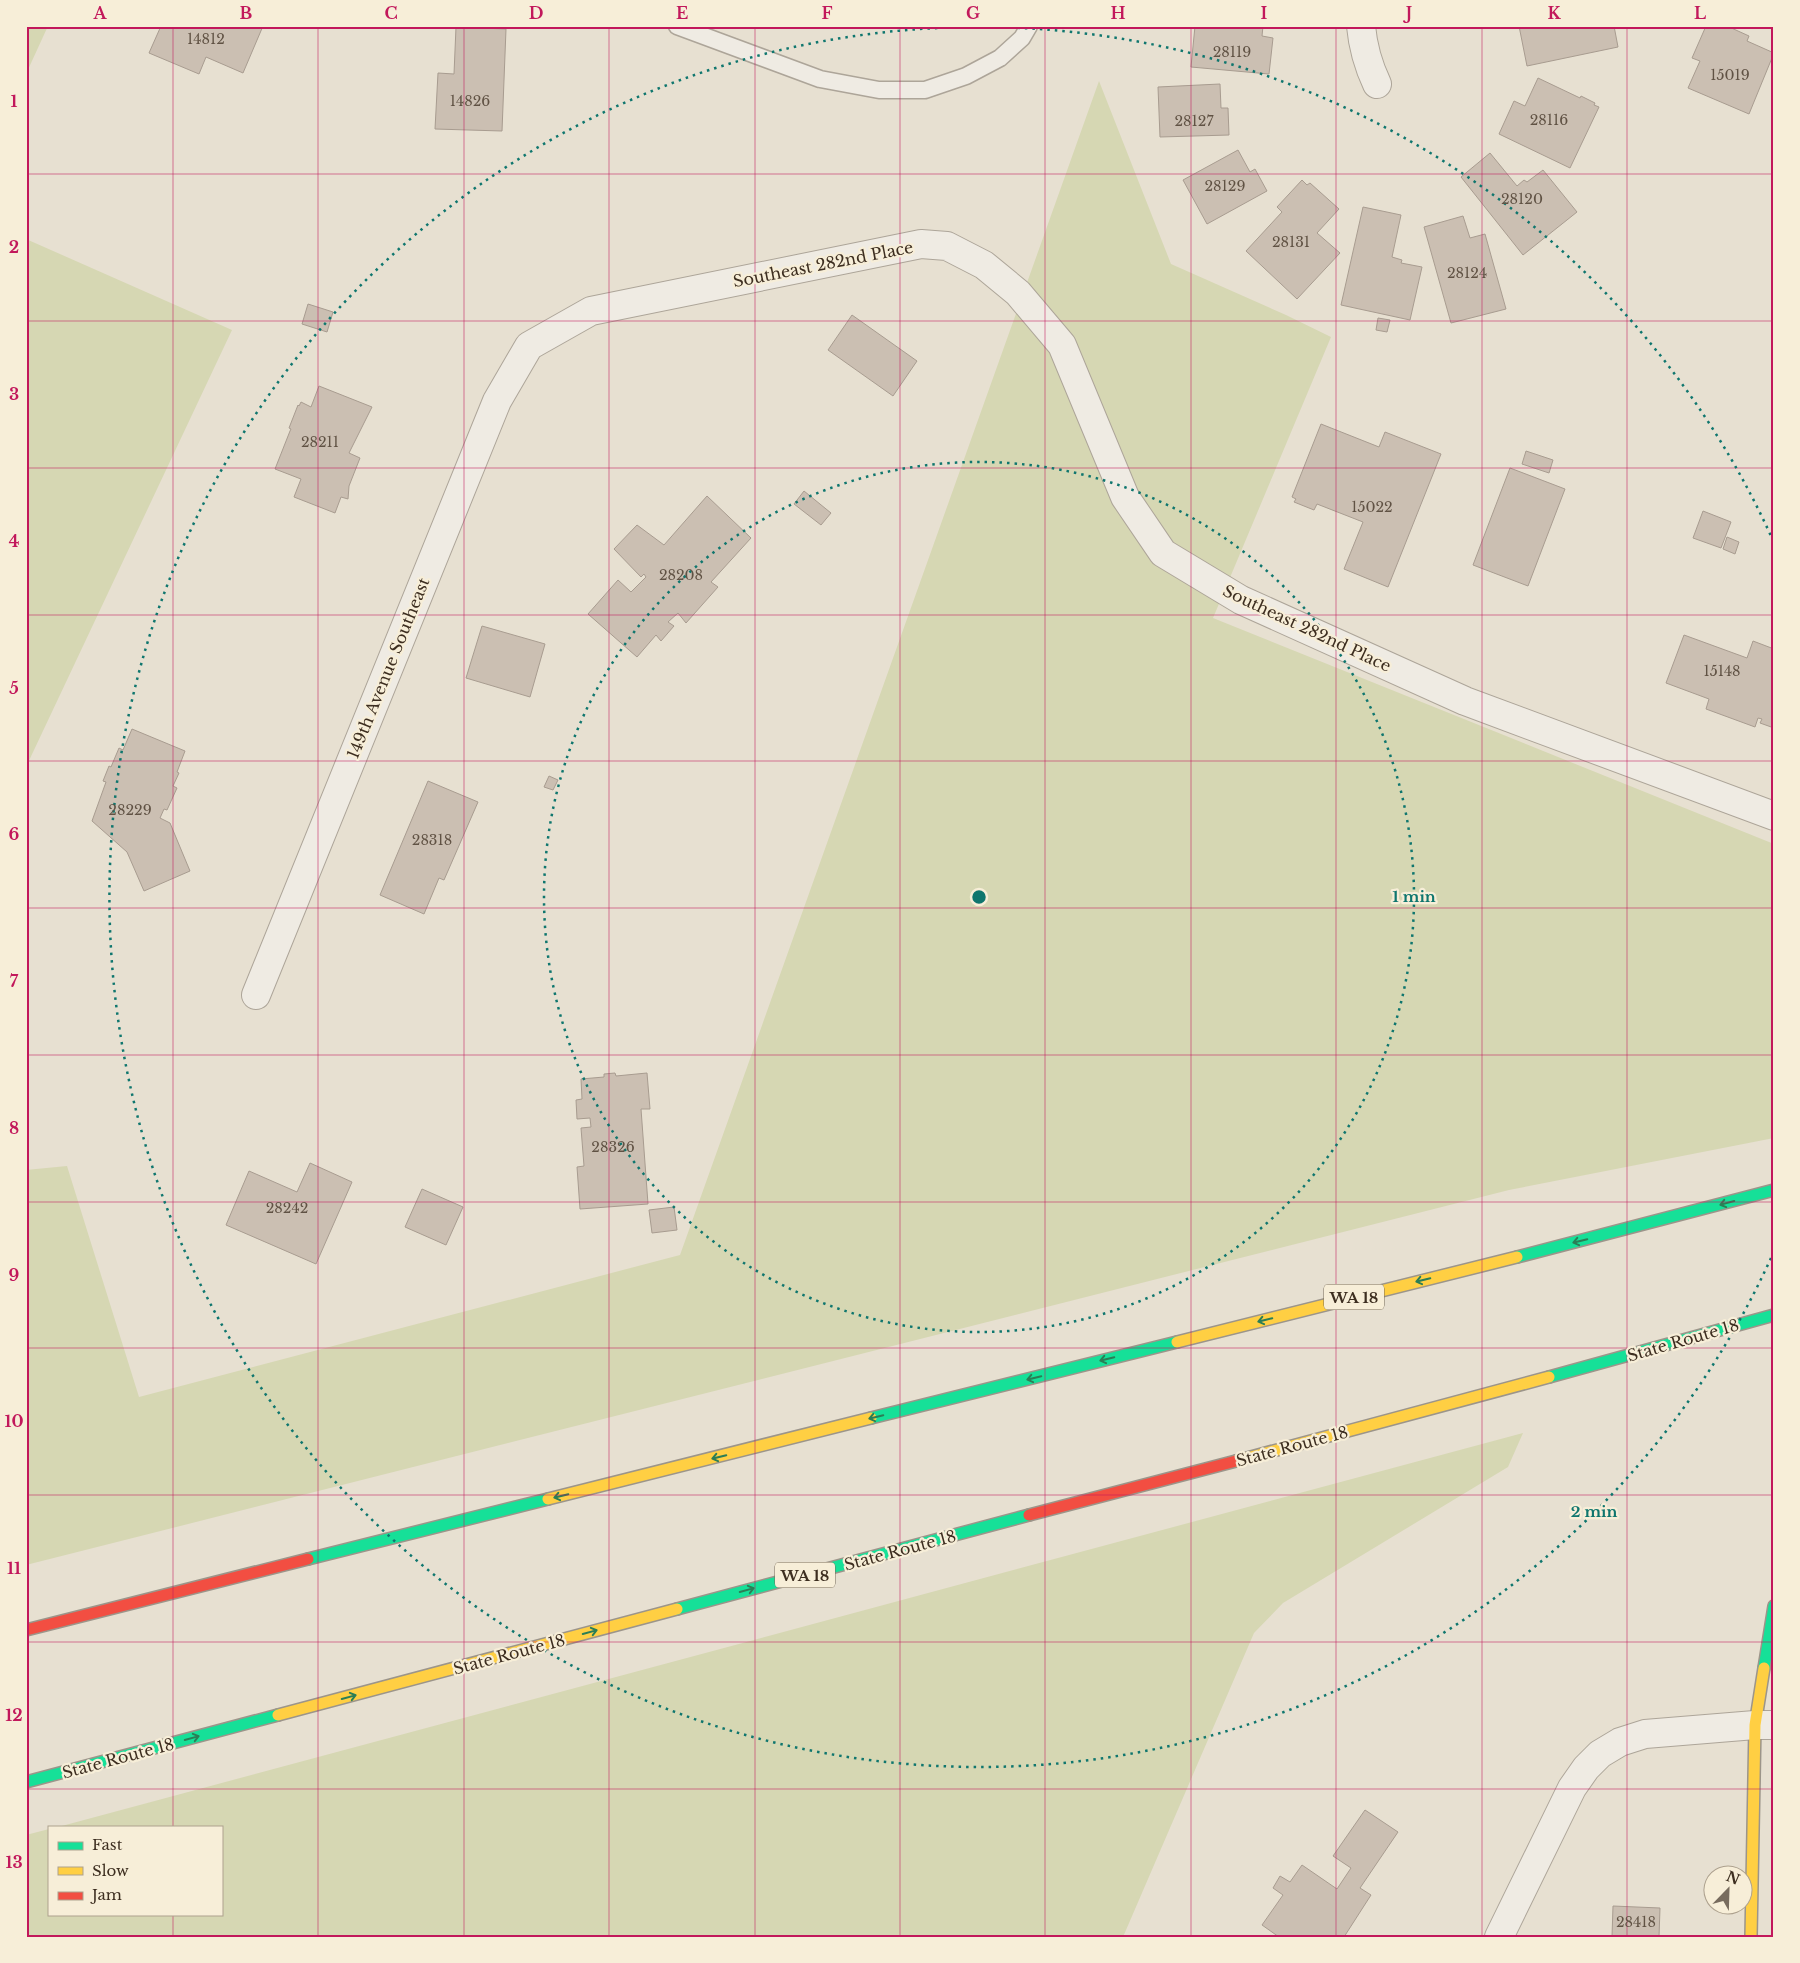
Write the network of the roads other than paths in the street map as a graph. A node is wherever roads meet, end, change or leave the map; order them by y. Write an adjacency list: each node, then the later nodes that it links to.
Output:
1 (677, 26): 2 (lane)
2 (1029, 26)
3 (1361, 26): 4 (street)
4 (1377, 84)
5 (529, 346): 6 (street, Southeast 282nd Place); 7 (street, 149th Avenue Southeast)
6 (1774, 816)
7 (256, 995)
8 (1774, 1190): 11 (main road, WA 18, one-way to 11)
9 (1774, 1315): 13 (main road, State Route 18 / WA 18, one-way to 9)
10 (1774, 1606): 12 (main road)
11 (26, 1630)
12 (1764, 1725): 14 (street); 15 (main road)
13 (26, 1782)
14 (1498, 1937)
15 (1751, 1937)

